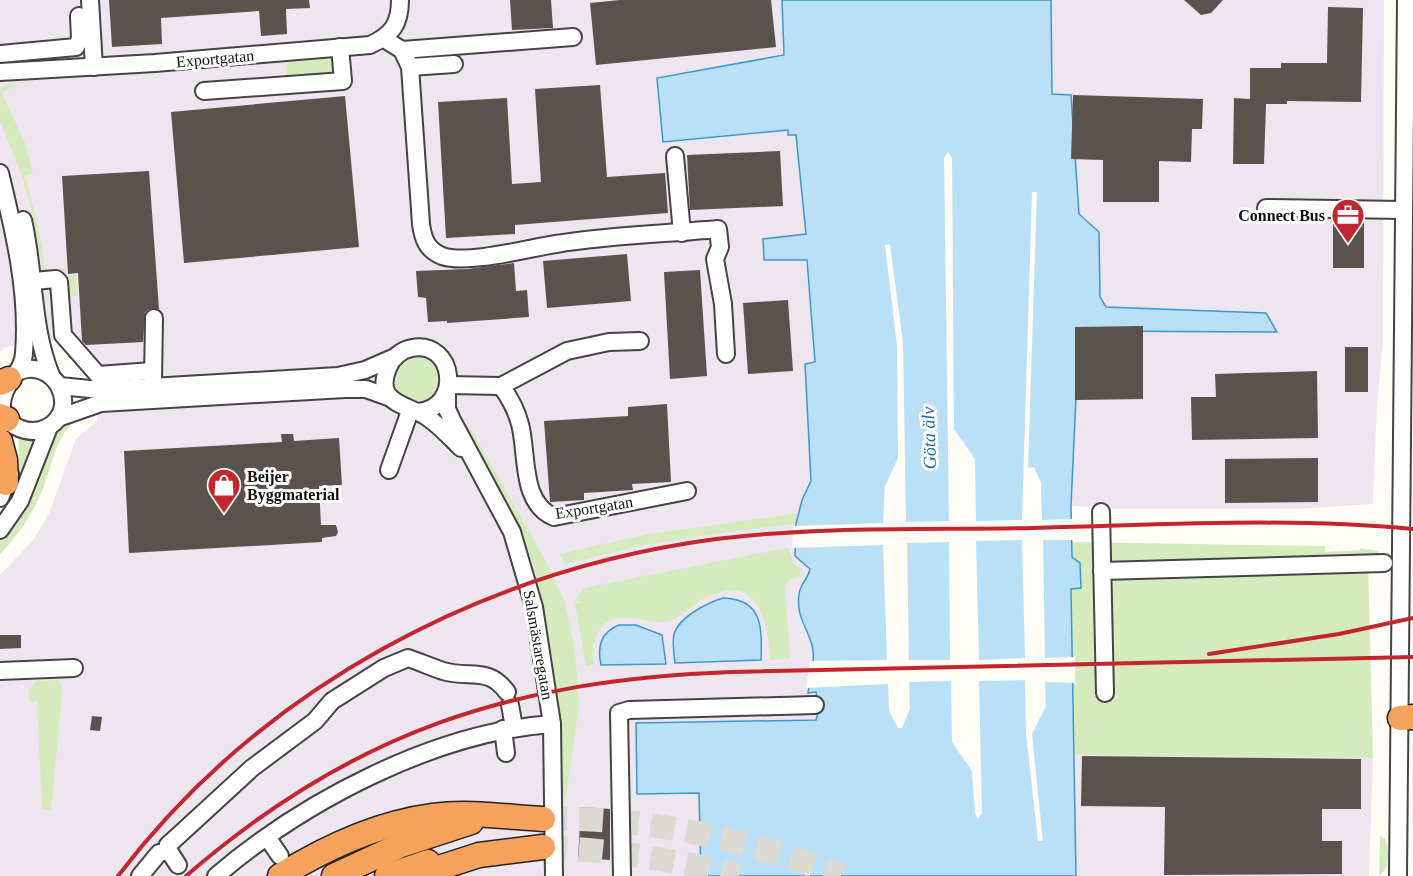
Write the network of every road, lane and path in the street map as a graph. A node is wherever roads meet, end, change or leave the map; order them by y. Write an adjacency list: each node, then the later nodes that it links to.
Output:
1 (90, 0): 11 (street)
2 (1406, 0): 19 (street)
3 (405, 1): 6 (street)
4 (79, 16): 9 (street)
5 (573, 37): 8 (street)
6 (384, 39): 7 (street, Exportgatan); 8 (street)
7 (340, 47): 11 (street, Exportgatan); 14 (street)
8 (402, 50): 12 (street)
9 (0, 54)
10 (454, 64): 12 (street)
11 (94, 67): 13 (street, Exportgatan)
12 (410, 67): 20 (street)
13 (0, 72)
14 (204, 91)
15 (675, 156): 20 (street)
16 (0, 158): 21 (street)
17 (0, 173): 26 (street)
18 (1266, 208): 19 (street)
19 (1403, 210): 47 (street)
20 (682, 233): 24 (street)
21 (34, 281): 27 (street); 28 (street)
22 (154, 318): 27 (street)
23 (640, 342): 29 (street)
24 (726, 354)
25 (395, 357): 27 (street); 30 (street); 31 (street)
26 (9, 378): 28 (street); 34 (street)
27 (153, 379): 28 (street)
28 (56, 380): 33 (street)
29 (505, 383): 30 (street); 38 (street, Exportgatan)
30 (448, 389): 32 (street); 35 (street, Salsmästaregatan)
31 (391, 398): 32 (street); 33 (street)
32 (414, 411): 35 (street, Salsmästaregatan); 36 (street)
33 (53, 422): 34 (street); 40 (street)
34 (4, 424): 37 (highway)
35 (473, 461): 48 (street, Salsmästaregatan)
36 (389, 470)
37 (3, 490)
38 (687, 491)
39 (1101, 512): 42 (street)
40 (0, 530)
41 (1384, 563): 42 (street)
42 (1102, 571): 45 (street)
43 (74, 668): 44 (street)
44 (0, 671)
45 (1105, 693)
46 (815, 705): 66 (street)
47 (1406, 718): 67 (street)
48 (552, 724): 49 (street); 54 (street, Salsmästaregatan)
49 (509, 728): 50 (street); 53 (street); 55 (street)
50 (506, 753)
51 (491, 816): 52 (highway); 58 (highway); 61 (highway)
52 (543, 819)
53 (267, 837): 58 (street); 60 (street)
54 (548, 844): 56 (highway); 64 (street, Salsmästaregatan); 65 (street, Salsmästaregatan)
55 (169, 851): 57 (street); 59 (street)
56 (501, 852): 62 (highway); 63 (highway)
57 (178, 865)
58 (280, 866)
59 (140, 876)
60 (216, 876)
61 (334, 876)
62 (387, 876)
63 (414, 876)
64 (547, 876)
65 (554, 876)
66 (622, 876)
67 (1398, 876)

